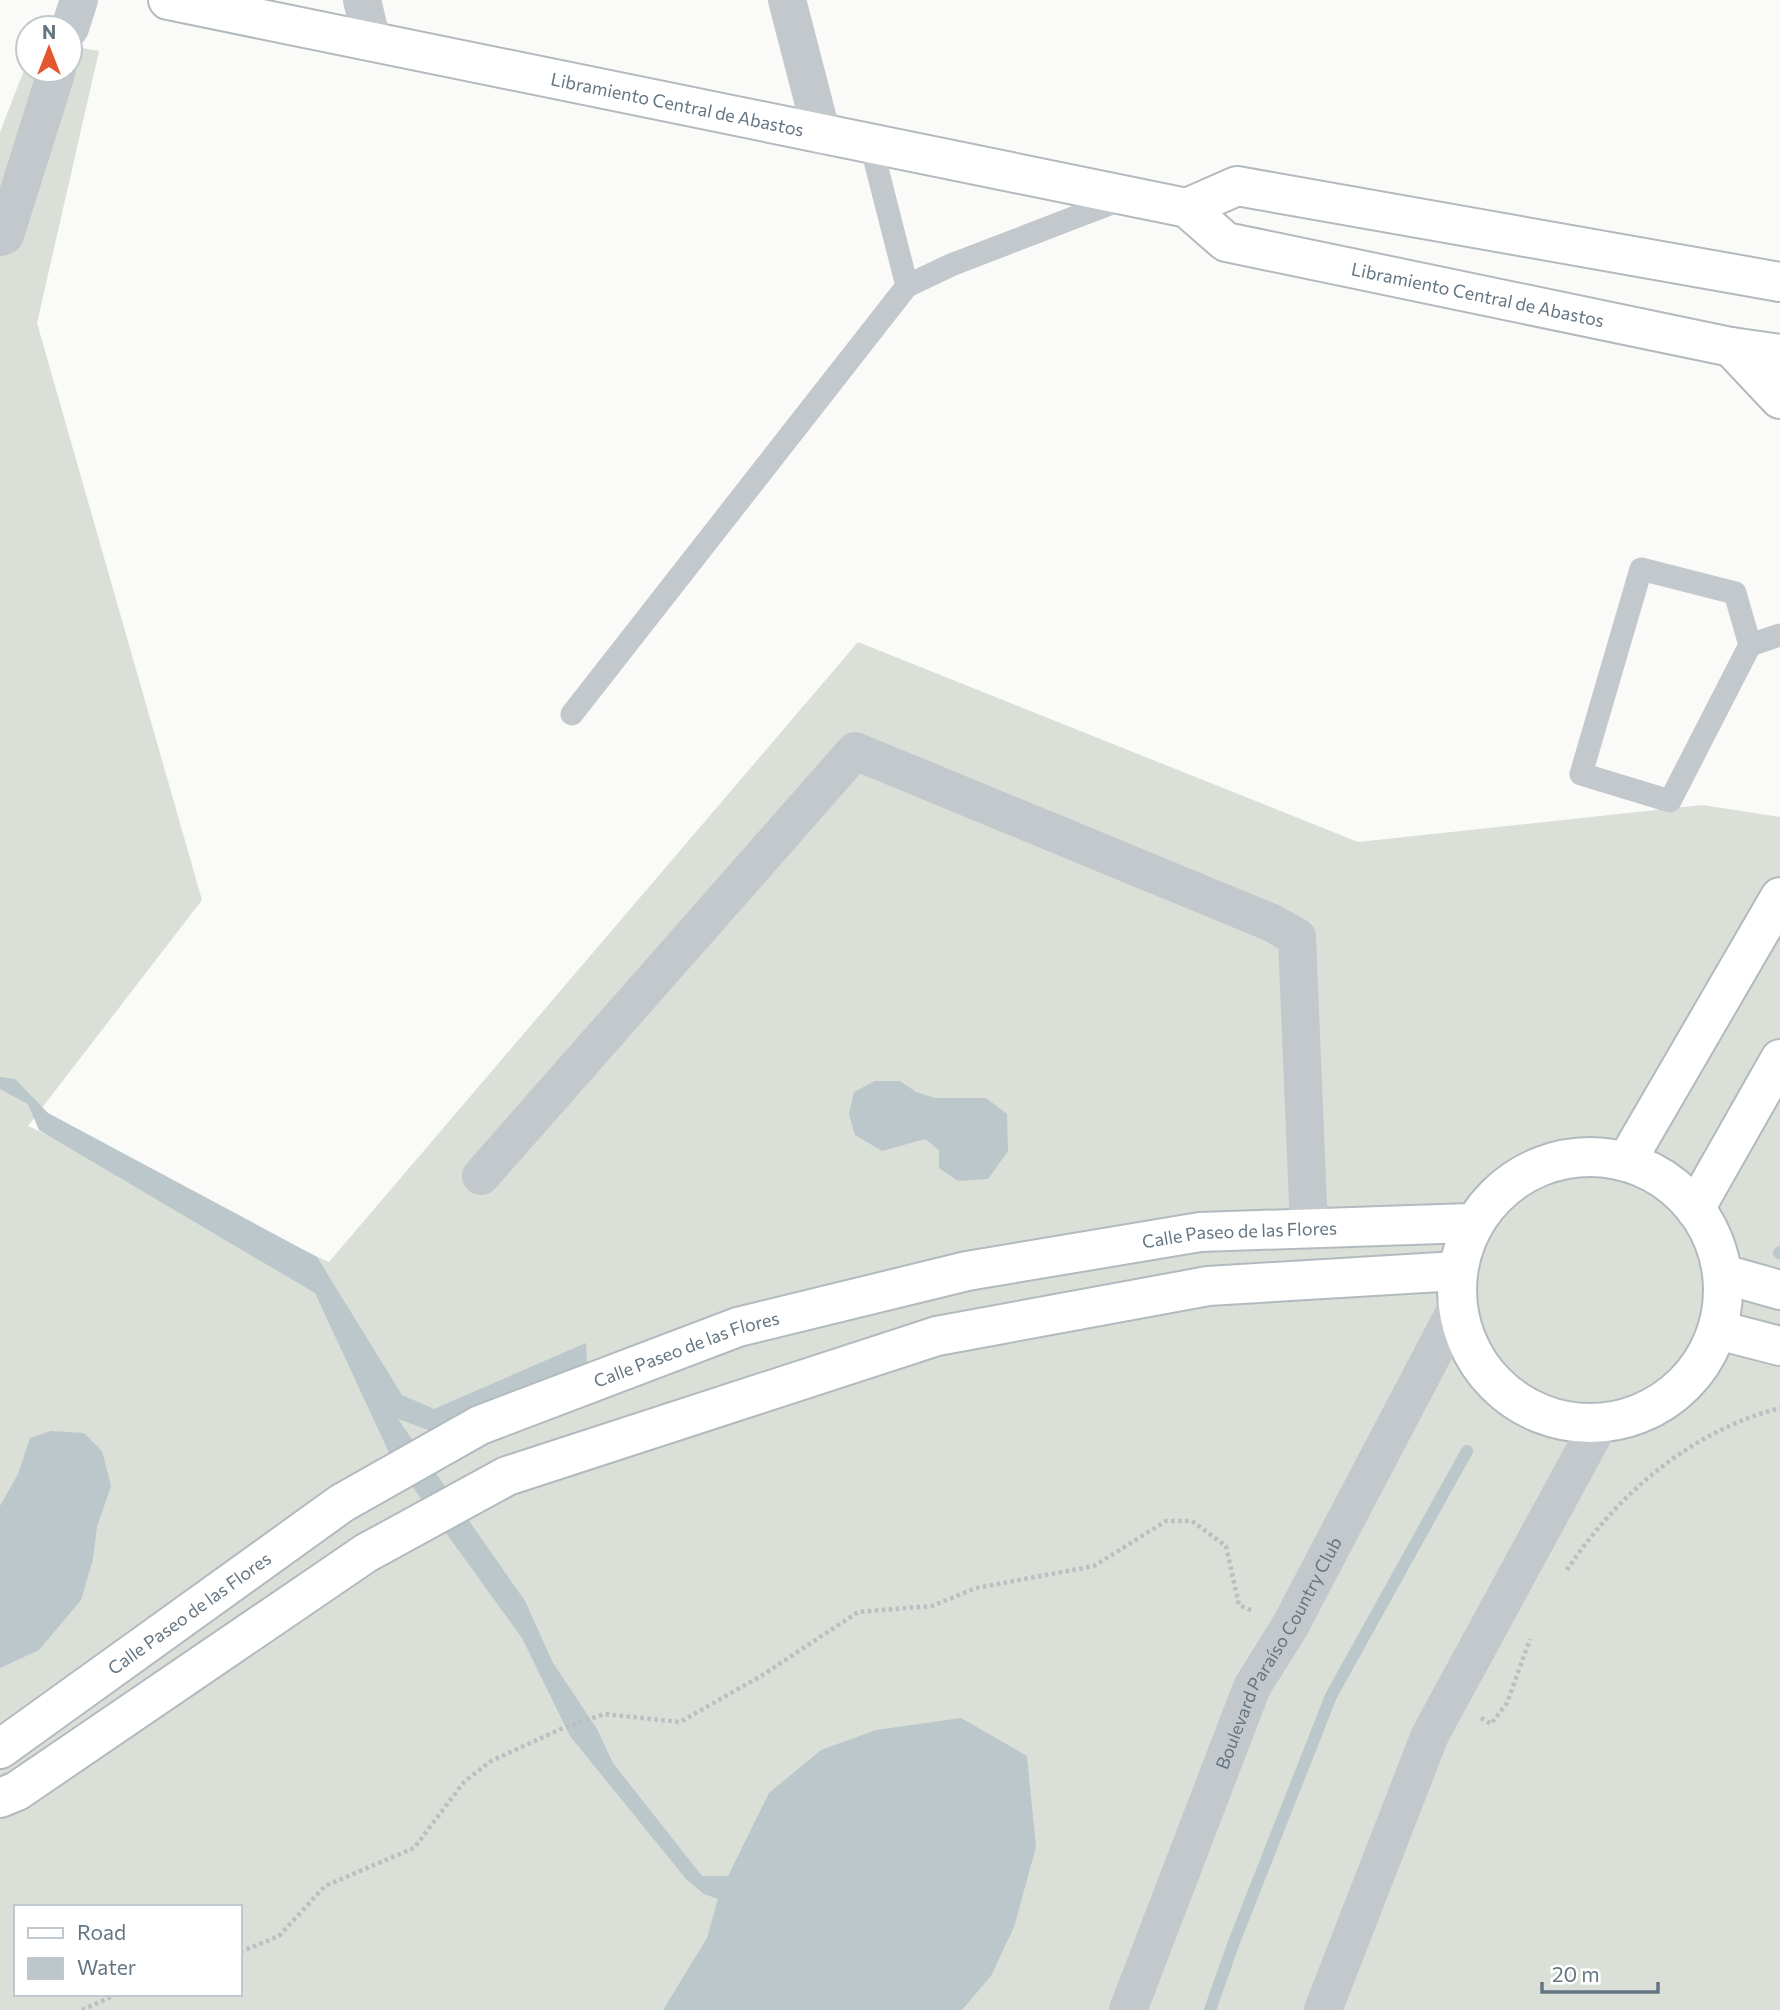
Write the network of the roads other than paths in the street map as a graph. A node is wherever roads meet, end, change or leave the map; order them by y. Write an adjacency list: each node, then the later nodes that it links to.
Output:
1 (168, 0): 4 (street, Libramiento Central de Abastos)
2 (362, 0): 4 (street)
3 (787, 0): 6 (street)
4 (372, 42): 6 (street, Libramiento Central de Abastos)
5 (53, 84): 10 (street)
6 (822, 135): 7 (street, Libramiento Central de Abastos)
7 (871, 145): 8 (street, Libramiento Central de Abastos); 12 (lane)
8 (1128, 197): 9 (street, Libramiento Central de Abastos); 12 (lane)
9 (1187, 208): 11 (street); 13 (street, Libramiento Central de Abastos)
10 (0, 237)
11 (1780, 282)
12 (907, 286): 18 (lane)
13 (1731, 347): 14 (street, Libramiento Central de Abastos); 15 (street)
14 (1780, 354)
15 (1780, 399)
16 (1780, 635): 17 (lane)
17 (1750, 645): 17 (lane)
18 (572, 714)
19 (1780, 897): 21 (street)
20 (1780, 1059): 23 (street)
21 (1626, 1162): 23 (street); 24 (street)
22 (481, 1176): 25 (street)
23 (1695, 1209): 26 (street)
24 (1471, 1223): 25 (street, Calle Paseo de las Flores); 27 (street)
25 (1309, 1228): 29 (street, Calle Paseo de las Flores)
26 (1727, 1275): 28 (street); 30 (street)
27 (1457, 1289): 32 (street); 33 (street); 36 (street, Boulevard Paraíso Country Club)
28 (1780, 1290)
29 (854, 1299): 32 (street); 34 (street, Calle Paseo de las Flores)
30 (1718, 1330): 31 (street); 33 (street)
31 (1780, 1346)
32 (866, 1358): 35 (street)
33 (1599, 1423): 37 (street)
34 (0, 1749)
35 (0, 1798)
36 (1128, 2010)
37 (1322, 2010)

